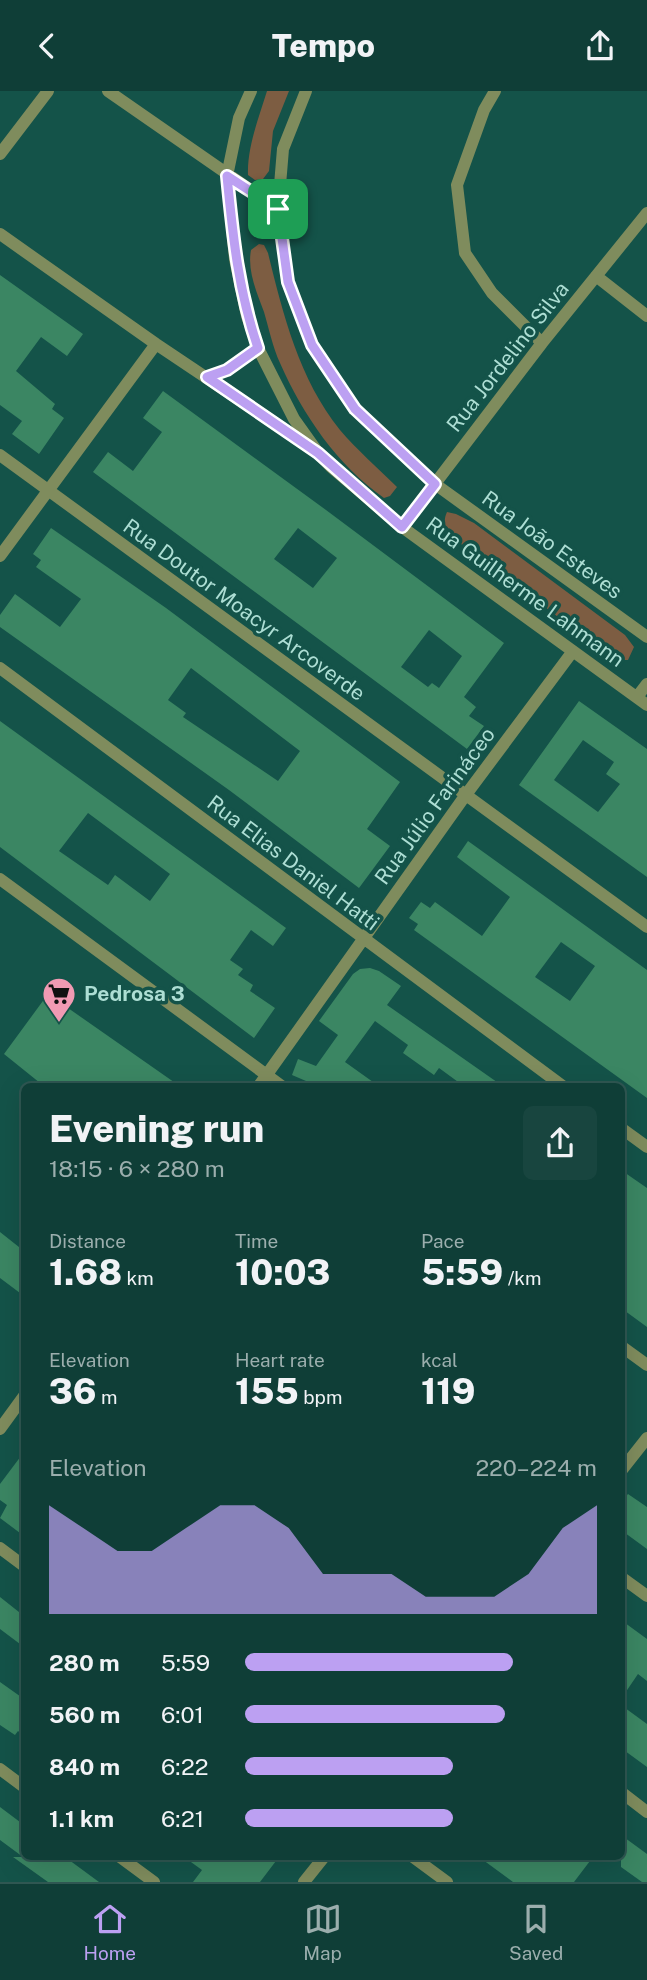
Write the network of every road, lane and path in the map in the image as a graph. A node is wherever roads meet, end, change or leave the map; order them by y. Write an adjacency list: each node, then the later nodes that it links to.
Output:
1 (48, 91): 6 (street)
2 (108, 91): 7 (street)
3 (251, 91): 7 (street, Rua Guilherme Lahmann)
4 (306, 91): 8 (street, Rua João Esteves)
5 (495, 91): 14 (street)
6 (0, 154)
7 (227, 176): 8 (street); 15 (street, Rua Guilherme Lahmann)
8 (278, 209): 19 (street, Rua João Esteves)
9 (647, 213): 11 (street, Rua Jordelino Silva)
10 (0, 234): 13 (street, Rua Guilherme Lahmann)
11 (596, 276): 12 (street); 14 (street, Rua Jordelino Silva)
12 (647, 316)
13 (156, 344): 16 (street, Rua Guilherme Lahmann); 20 (street)
14 (542, 344): 19 (street, Rua Jordelino Silva)
15 (258, 348): 16 (street); 17 (street, Rua Guilherme Lahmann)
16 (207, 377): 17 (street, Rua Guilherme Lahmann)
17 (318, 453): 21 (street, Rua Guilherme Lahmann)
18 (0, 455): 20 (street, Rua Doutor Moacyr Arcoverde)
19 (435, 484): 21 (street, Rua Jordelino Silva); 23 (street, Rua João Esteves)
20 (48, 491): 22 (street); 28 (street, Rua Doutor Moacyr Arcoverde)
21 (402, 527): 24 (street, Rua Guilherme Lahmann)
22 (0, 555)
23 (647, 638)
24 (573, 651): 27 (street, Rua Guilherme Lahmann); 28 (street, Rua Júlio Farináceo)
25 (0, 669): 31 (street, Rua Elias Daniel Hatti)
26 (647, 684): 27 (street)
27 (642, 701)
28 (465, 796): 30 (street, Rua Doutor Moacyr Arcoverde); 31 (street, Rua Júlio Farináceo)
29 (0, 879): 32 (street)
30 (647, 927)
31 (362, 939): 32 (street, Rua Júlio Farináceo); 35 (street, Rua Elias Daniel Hatti)
32 (267, 1074): 33 (street, Rua Júlio Farináceo); 34 (street)
33 (261, 1083)
34 (278, 1083)
35 (559, 1083)
36 (625, 1131): 37 (street)
37 (647, 1147)
38 (625, 1349): 39 (street)
39 (647, 1365)
40 (21, 1400): 41 (street)
41 (0, 1429)
42 (647, 1438): 43 (street)
43 (625, 1466)
44 (0, 1548): 45 (street)
45 (21, 1564)
46 (625, 1580): 47 (street)
47 (647, 1596)
48 (0, 1769): 49 (street)
49 (21, 1785)
50 (625, 1796): 51 (street)
51 (647, 1812)
52 (124, 1860): 55 (street)
53 (322, 1860): 56 (street)
54 (417, 1860): 57 (street)
55 (154, 1882)
56 (304, 1882)
57 (447, 1882)

